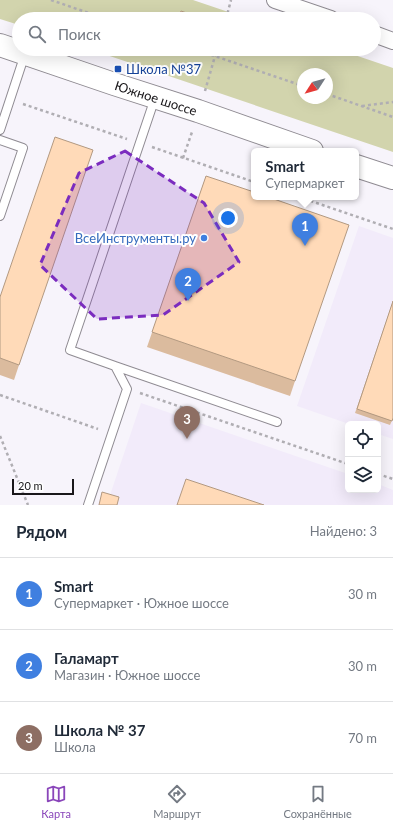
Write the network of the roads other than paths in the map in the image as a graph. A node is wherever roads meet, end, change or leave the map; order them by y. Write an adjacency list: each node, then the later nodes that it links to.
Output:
1 (276, 0): 2 (street)
2 (311, 12)
3 (381, 36): 4 (street)
4 (393, 40)
5 (0, 45): 6 (main road, Южное шоссе)
6 (12, 49)
7 (25, 56): 10 (lane)
8 (32, 56): 9 (main road, Южное шоссе)
9 (156, 98): 12 (main road, Южное шоссе); 16 (lane)
10 (0, 130)
11 (0, 140): 15 (lane)
12 (303, 148)
13 (359, 167): 14 (main road)
14 (393, 178)
15 (0, 216)
16 (115, 366): 17 (lane); 18 (lane)
17 (277, 422)
18 (88, 505)

